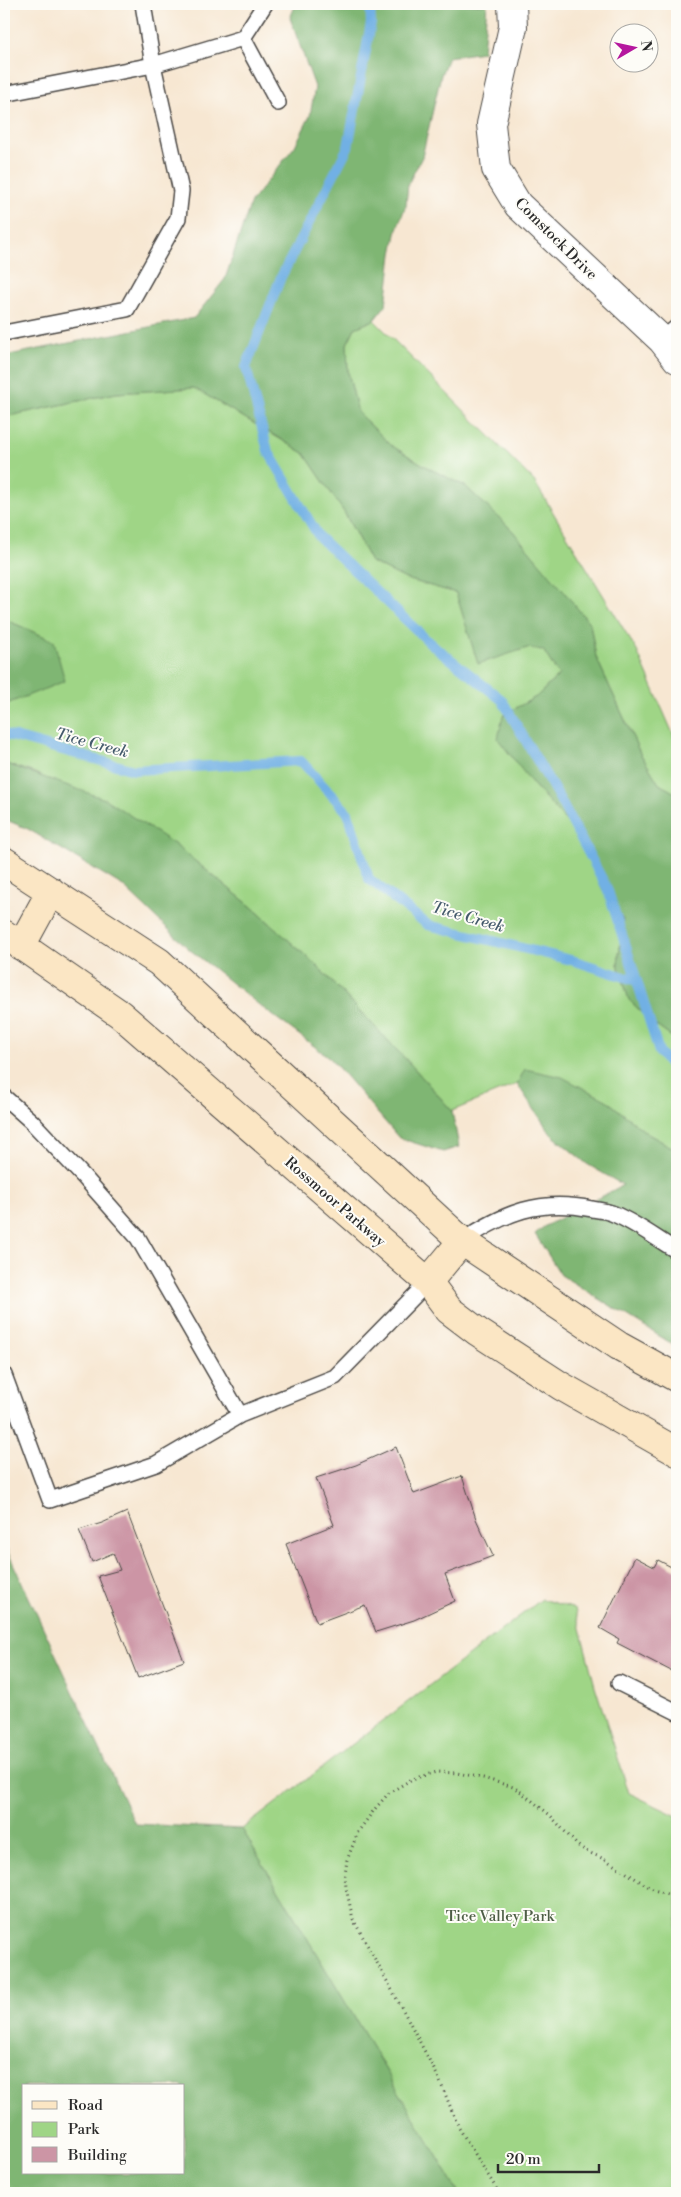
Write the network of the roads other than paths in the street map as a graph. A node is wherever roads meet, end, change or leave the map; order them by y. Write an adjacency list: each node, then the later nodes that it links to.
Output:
1 (144, 4): 5 (lane)
2 (265, 4): 4 (lane)
3 (512, 4): 9 (street, Comstock Drive)
4 (243, 38): 5 (lane); 7 (lane)
5 (153, 65): 6 (lane); 8 (lane)
6 (4, 94)
7 (278, 103)
8 (4, 333)
9 (672, 342)
10 (4, 861): 11 (street)
11 (51, 891): 12 (street); 14 (street)
12 (12, 940): 16 (street, Rossmoor Parkway)
13 (4, 1097): 19 (lane)
14 (462, 1241): 15 (lane); 16 (street); 18 (street)
15 (677, 1251)
16 (428, 1282): 19 (lane); 20 (street, Rossmoor Parkway)
17 (4, 1375): 19 (lane)
18 (677, 1378)
19 (240, 1415)
20 (677, 1452)
21 (619, 1682): 22 (lane)
22 (677, 1712)

